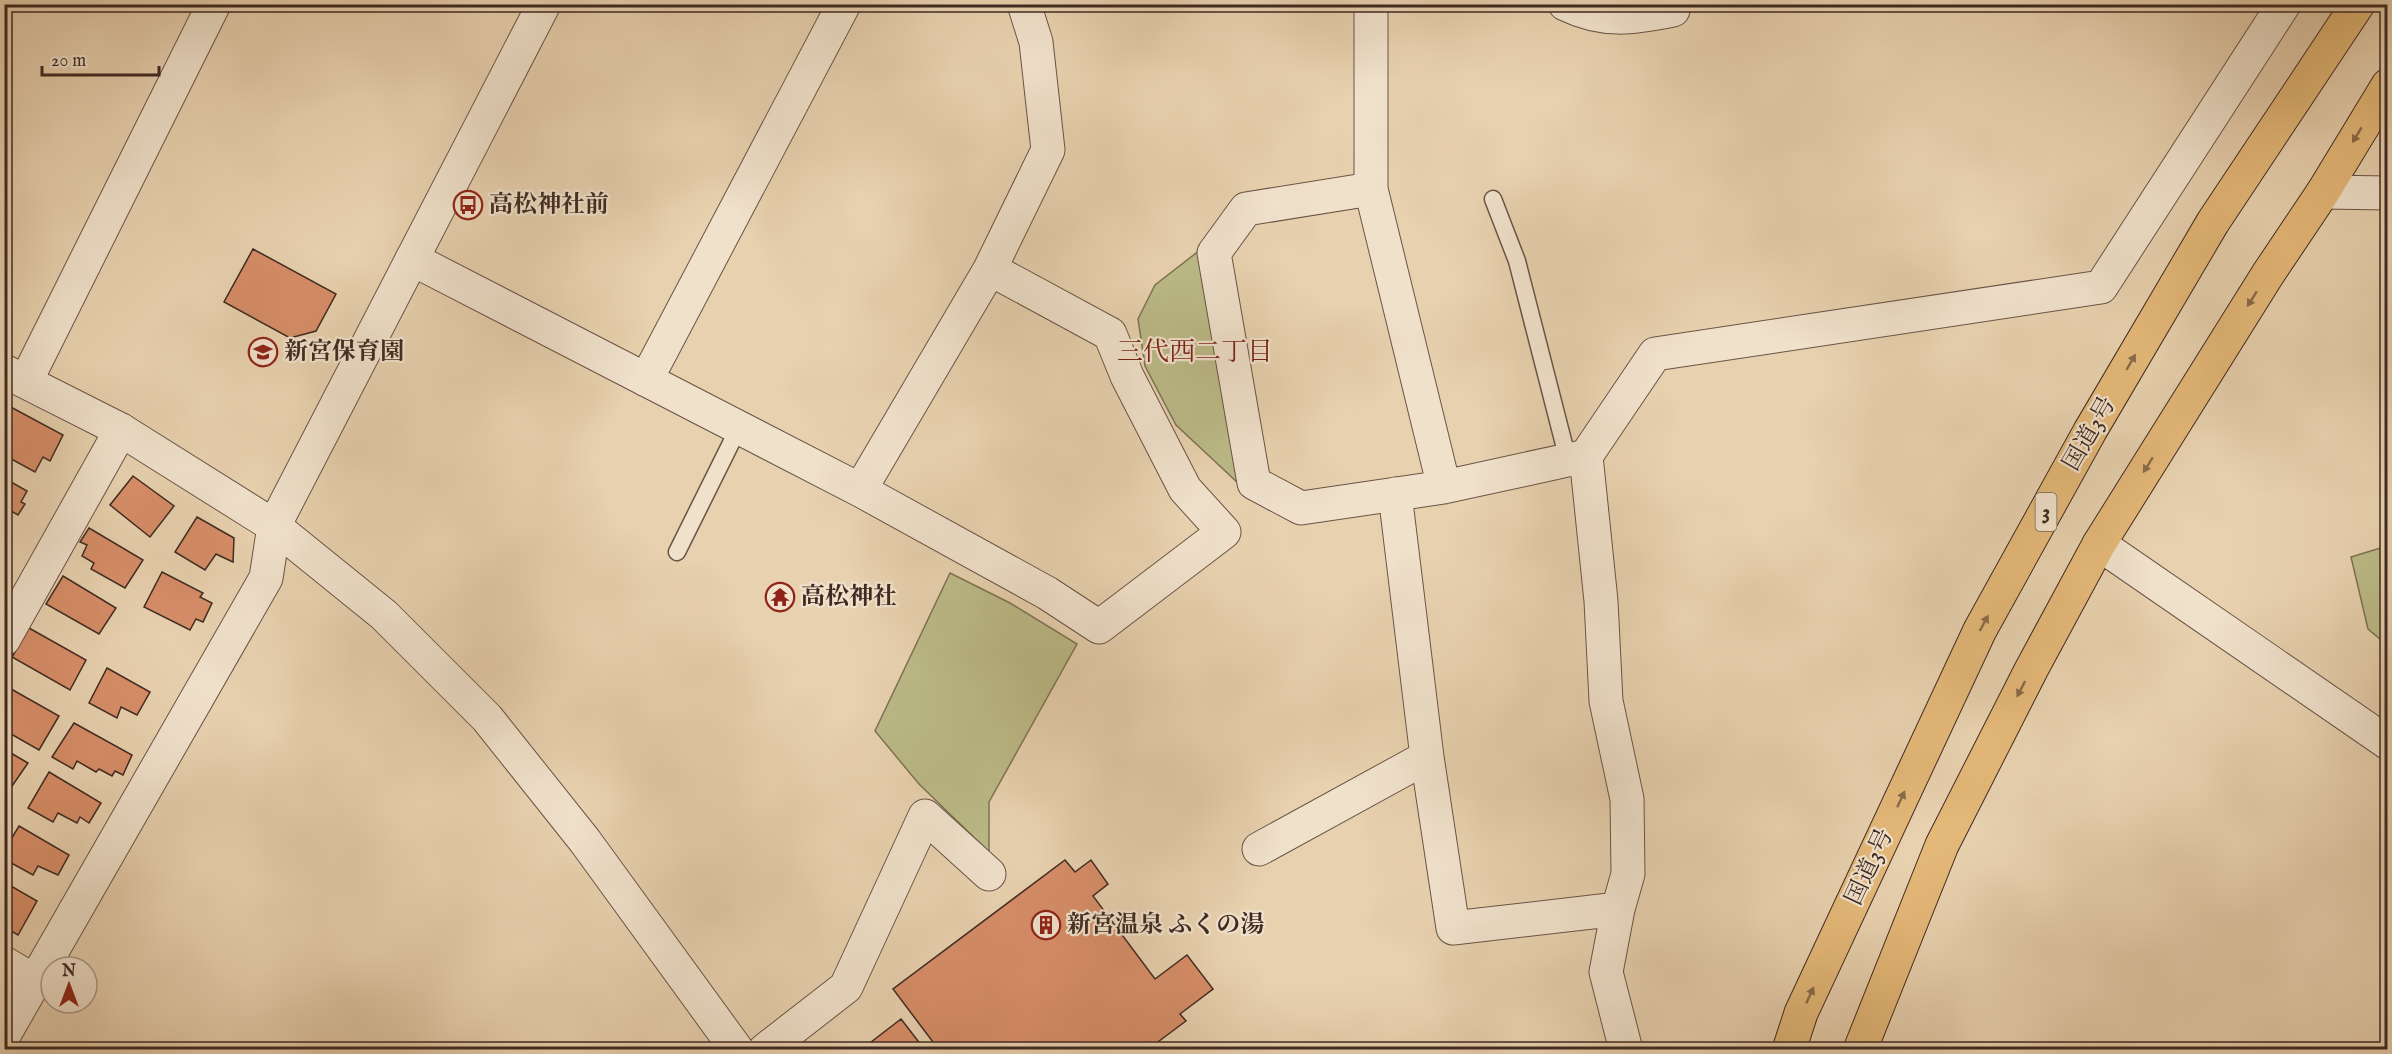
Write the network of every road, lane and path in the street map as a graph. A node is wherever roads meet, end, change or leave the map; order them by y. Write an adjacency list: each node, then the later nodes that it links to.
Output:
1 (214, 4): 17 (street)
2 (544, 4): 15 (street)
3 (844, 4): 18 (street)
4 (1024, 4): 16 (street)
5 (1371, 4): 11 (street)
6 (1565, 4): 9 (street)
7 (2284, 4): 21 (street)
8 (2358, 4): 40 (highway, 国道3号 / 3, one-way to 8)
9 (1673, 10)
10 (2388, 85): 12 (highway, one-way to 12)
11 (1371, 189): 22 (street); 24 (street)
12 (2323, 192): 13 (street); 26 (highway, one-way to 26)
13 (2388, 193)
14 (1493, 199): 21 (lane)
15 (412, 259): 18 (street); 25 (street)
16 (990, 269): 23 (street); 23 (street)
17 (15, 376): 20 (street)
18 (646, 380): 19 (street)
19 (738, 429): 23 (street); 27 (lane)
20 (121, 430): 25 (street); 28 (street)
21 (1577, 458): 22 (street); 33 (street)
22 (1444, 487): 24 (street)
23 (860, 490)
24 (1395, 494): 30 (street)
25 (274, 526): 35 (street); 37 (street)
26 (2099, 544): 29 (street); 41 (highway, one-way to 41)
27 (677, 552)
28 (4, 639)
29 (2388, 743)
30 (1427, 758): 31 (street); 33 (street)
31 (1259, 849)
32 (989, 874): 38 (street)
33 (1618, 909): 39 (street)
34 (4, 963): 35 (street)
35 (36, 982): 36 (street)
36 (4, 1035)
37 (737, 1050)
38 (765, 1050)
39 (1626, 1050)
40 (1789, 1050)
41 (1860, 1050)

